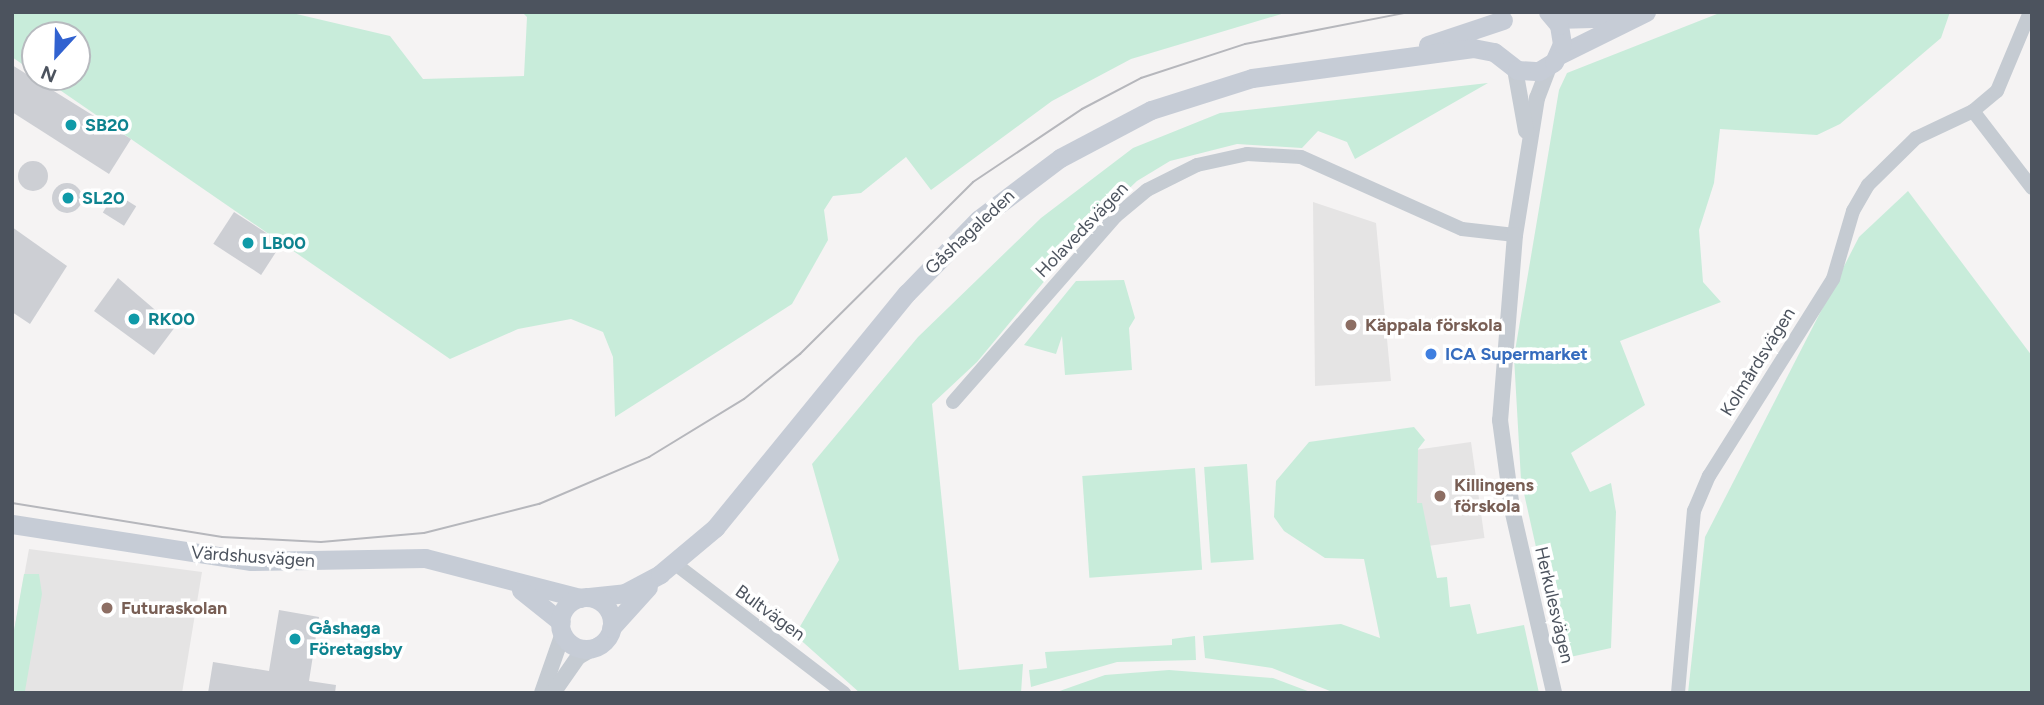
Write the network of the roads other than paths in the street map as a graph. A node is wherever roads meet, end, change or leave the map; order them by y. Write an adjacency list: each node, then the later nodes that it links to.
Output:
1 (2030, 12): 8 (street, Kolmårdsvägen)
2 (1551, 14): 3 (main road, Gåshagaleden); 6 (main road, Gåshagaleden)
3 (1642, 14): 6 (main road, Gåshagaleden)
4 (1509, 15): 5 (main road, Gåshagaleden); 7 (main road, Gåshagaleden)
5 (1387, 58): 7 (main road, Gåshagaleden); 14 (main road, Gåshagaleden)
6 (1554, 61): 7 (main road, Gåshagaleden); 9 (street, Herkulesvägen)
7 (1509, 64): 9 (street, Herkulesvägen)
8 (1973, 111): 10 (street); 24 (street, Kolmårdsvägen)
9 (1528, 151): 11 (street, Herkulesvägen)
10 (2032, 188)
11 (1516, 235): 12 (street, Holavedsvägen); 23 (street, Herkulesvägen)
12 (953, 402)
13 (12, 524): 15 (main road, Värdshusvägen)
14 (667, 568): 16 (main road, Gåshagaleden); 18 (main road, Gåshagaleden); 22 (street, Bultvägen)
15 (494, 574): 16 (main road, Värdshusvägen); 17 (main road, Värdshusvägen)
16 (584, 597): 17 (main road); 18 (main road)
17 (562, 628): 19 (main road); 20 (street)
18 (611, 628): 19 (main road)
19 (599, 645): 21 (street)
20 (542, 693)
21 (553, 693)
22 (844, 693)
23 (1554, 693)
24 (1678, 693)

